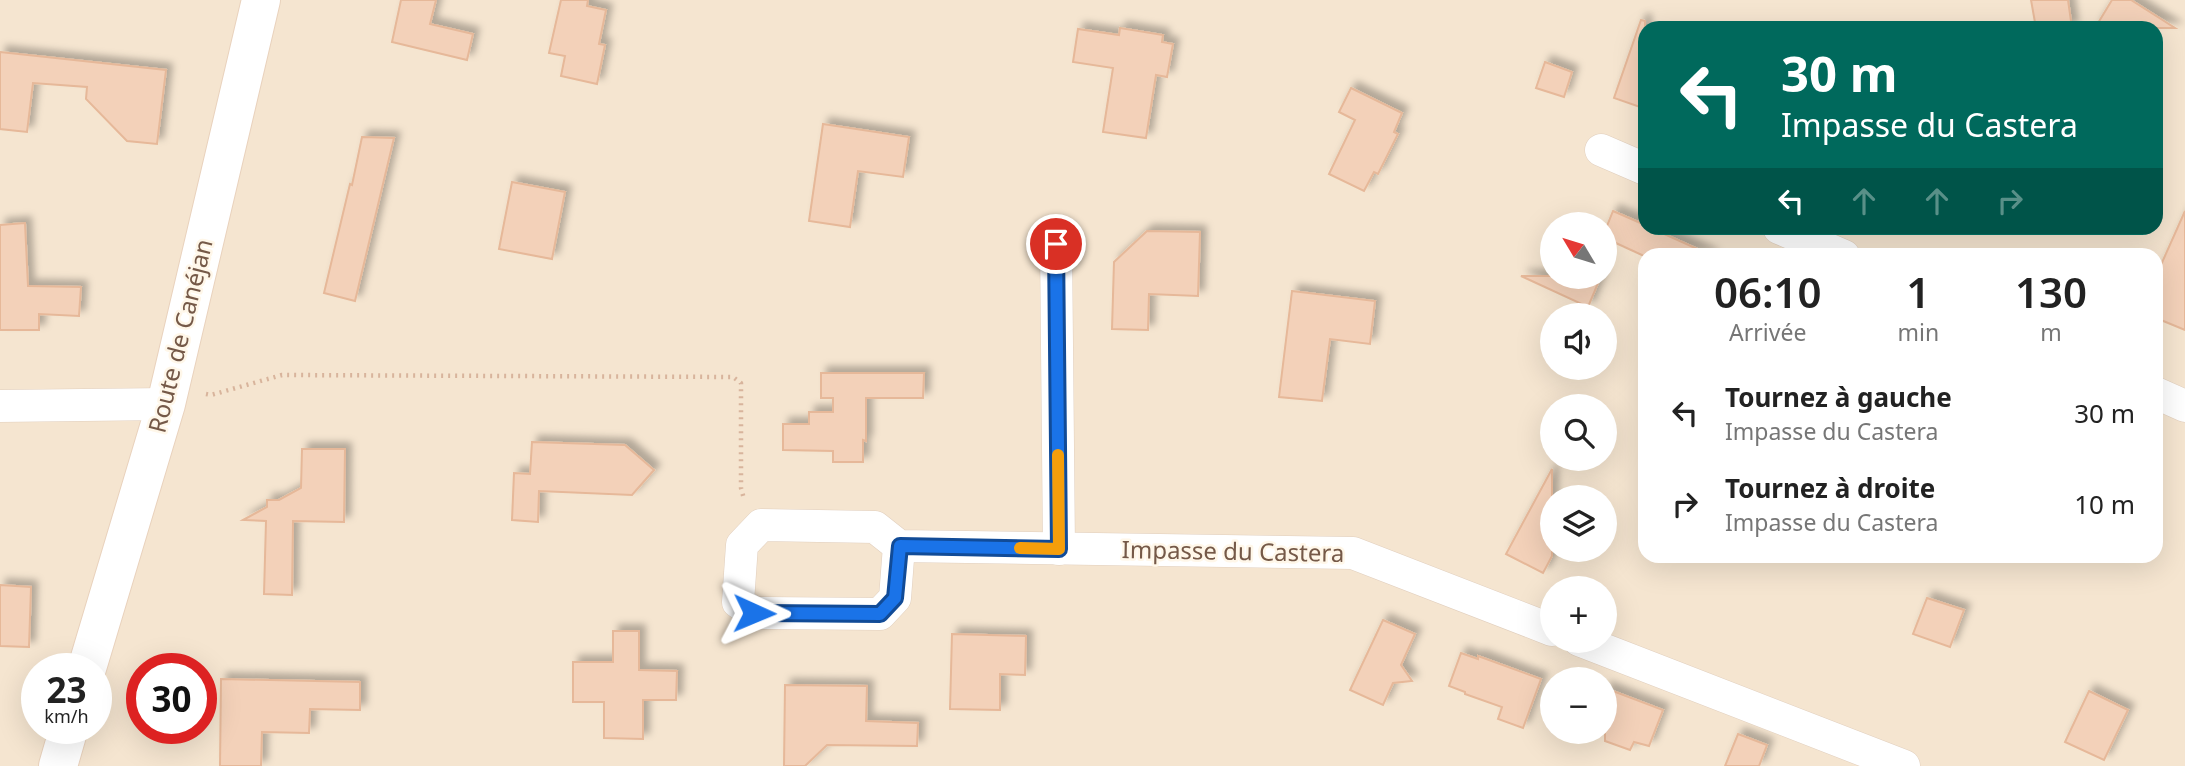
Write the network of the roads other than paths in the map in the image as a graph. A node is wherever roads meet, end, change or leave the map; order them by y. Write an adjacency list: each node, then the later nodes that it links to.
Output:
1 (261, 0): 7 (street, Route de Canéjan)
2 (1601, 150): 3 (street)
3 (1638, 166)
4 (1795, 235): 6 (street)
5 (1056, 244): 12 (street)
6 (1825, 248)
7 (169, 394): 9 (street); 14 (street, Route de Canéjan)
8 (2163, 396): 10 (street)
9 (0, 406)
10 (2185, 406)
11 (900, 546): 11 (street); 12 (street, Impasse du Castera)
12 (1059, 549): 13 (street, Impasse du Castera)
13 (1540, 625)
14 (91, 653)
15 (1613, 653): 18 (street)
16 (64, 744): 17 (street)
17 (58, 766)
18 (1904, 766)

